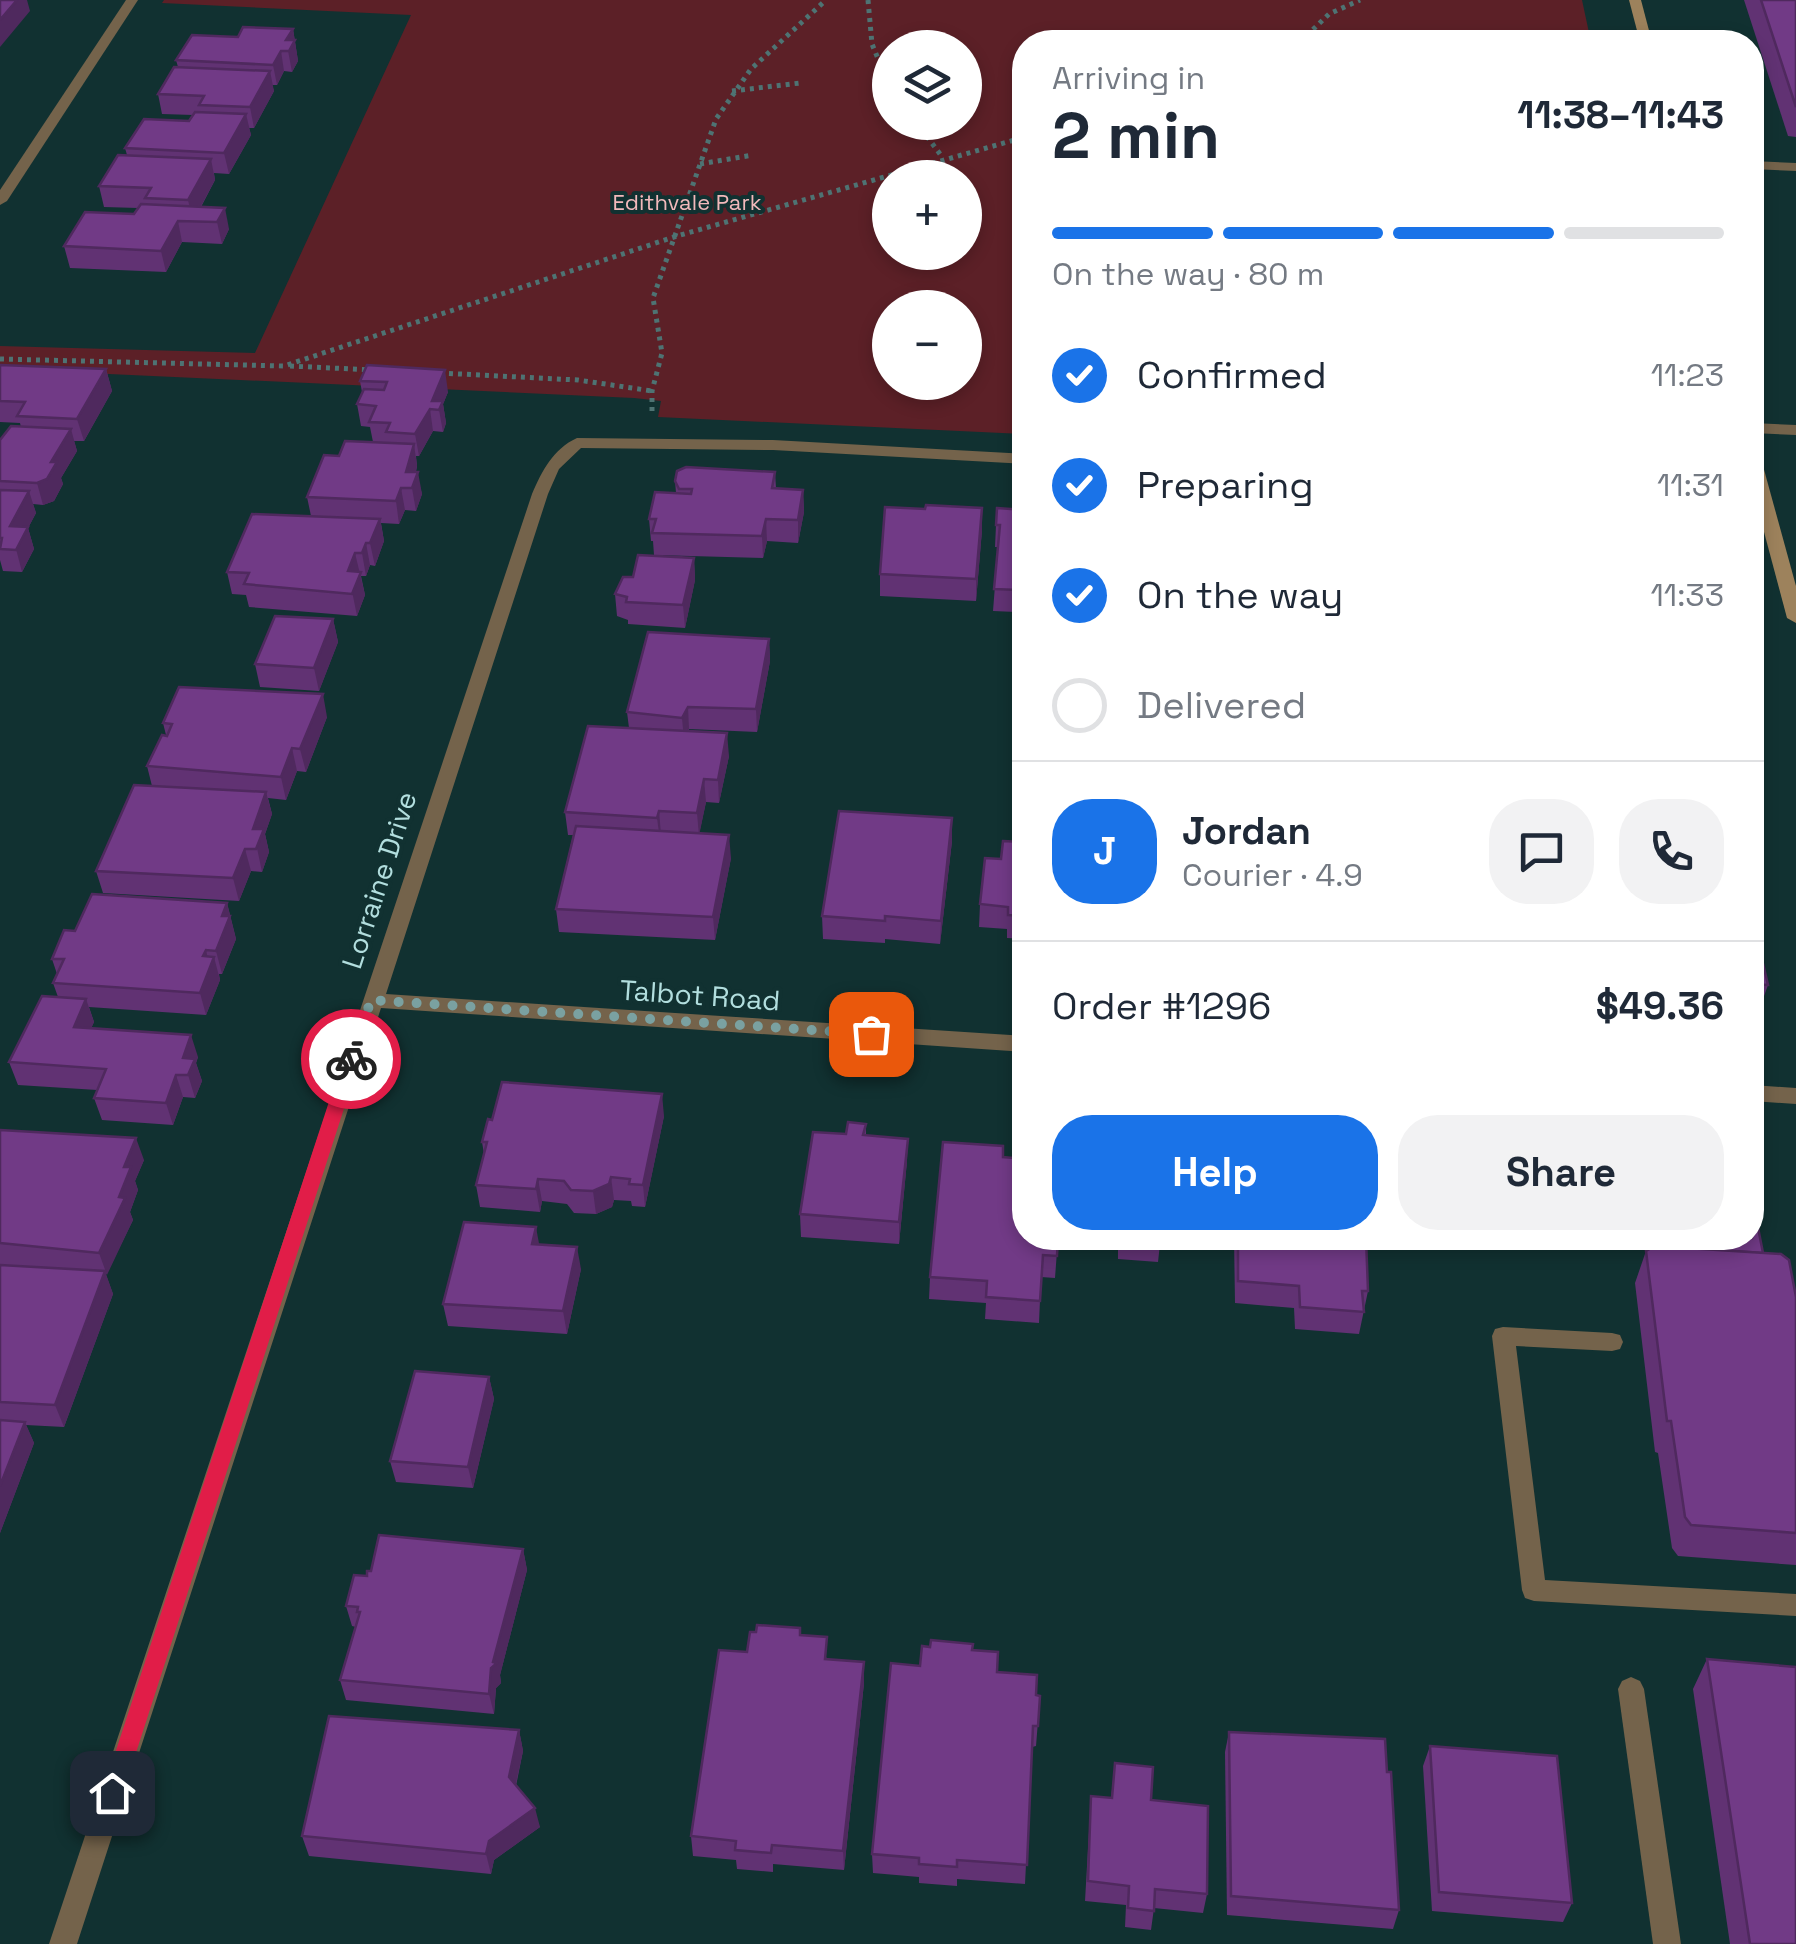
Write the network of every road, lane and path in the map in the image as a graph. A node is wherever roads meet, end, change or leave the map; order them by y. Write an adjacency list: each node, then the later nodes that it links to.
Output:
1 (132, 0): 18 (street)
2 (826, 0): 10 (path)
3 (868, 0): 8 (path)
4 (1360, 0): 6 (path)
5 (1635, 0): 7 (main road)
6 (1312, 30)
7 (1643, 30)
8 (872, 44)
9 (800, 83): 10 (path)
10 (730, 92): 15 (path)
11 (930, 140): 14 (path)
12 (1012, 140): 14 (path)
13 (753, 155): 15 (path)
14 (943, 158): 19 (path)
15 (698, 164): 19 (path)
16 (1764, 166): 17 (street)
17 (1796, 167)
18 (0, 201)
19 (677, 236): 21 (path); 24 (path)
20 (0, 359): 21 (path)
21 (284, 366): 22 (path)
22 (382, 370)
23 (421, 372): 24 (path)
24 (652, 392): 27 (path)
25 (1764, 429): 26 (street)
26 (1796, 430)
27 (646, 441): 28 (street, Lorraine Drive); 32 (street, Lorraine Drive)
28 (1012, 458)
29 (1764, 512): 30 (main road)
30 (1789, 568): 31 (main road)
31 (1796, 618)
32 (371, 1000): 33 (street, Talbot Road); 39 (street, Lorraine Drive)
33 (1012, 1043)
34 (1764, 1094): 35 (street)
35 (1796, 1096)
36 (1612, 1342): 37 (street)
37 (1796, 1605)
38 (1630, 1689): 40 (street)
39 (63, 1944)
40 (1667, 1944)

